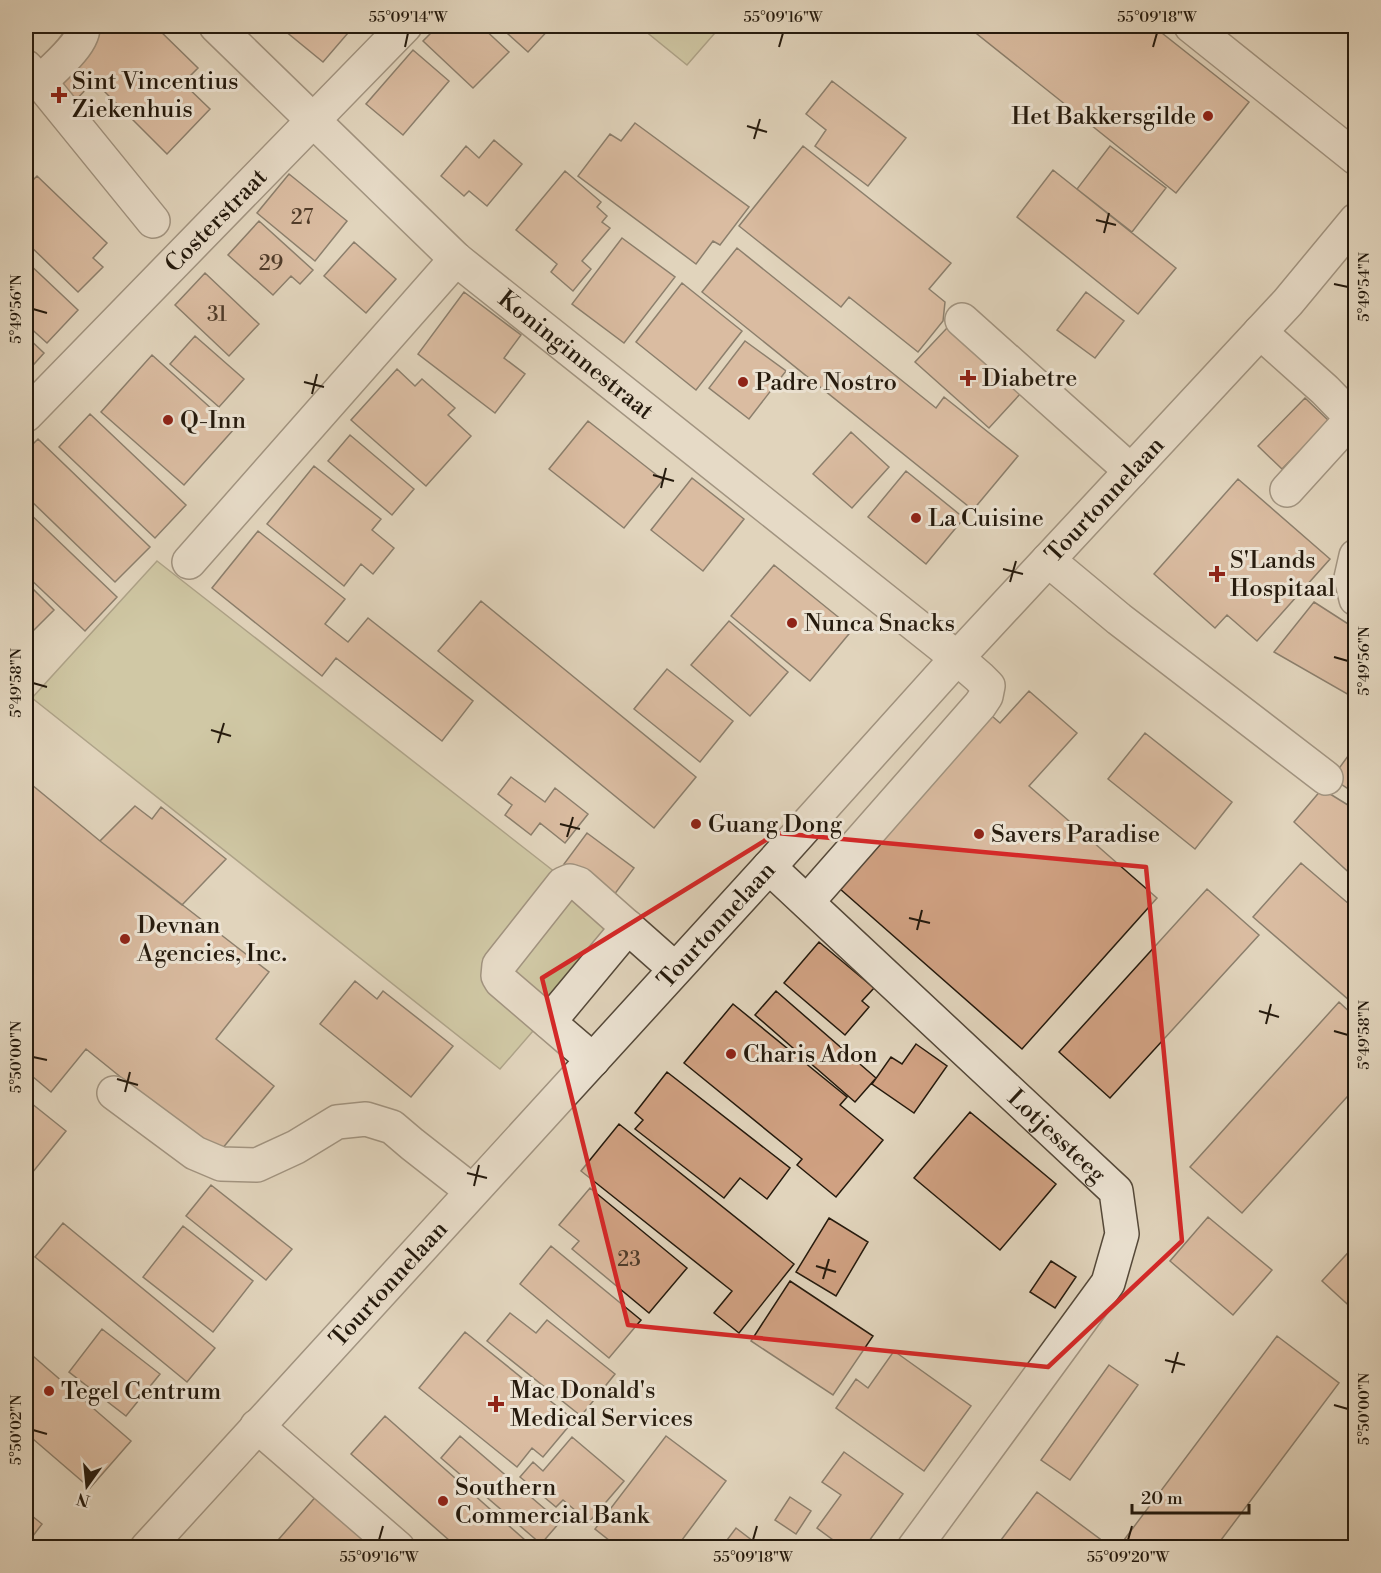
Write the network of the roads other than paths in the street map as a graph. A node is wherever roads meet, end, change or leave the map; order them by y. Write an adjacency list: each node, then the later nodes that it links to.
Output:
1 (83, 26): 5 (street)
2 (216, 26): 6 (street, Koninginnestraat)
3 (405, 26): 6 (street, Costerstraat)
4 (1191, 26): 7 (street)
5 (33, 75): 9 (street)
6 (313, 121): 10 (street, Koninginnestraat); 13 (street, Costerstraat)
7 (1356, 158)
8 (1356, 220): 12 (street, Tourtonnelaan)
9 (153, 221)
10 (456, 259): 19 (street); 21 (street, Koninginnestraat)
11 (962, 320): 15 (street)
12 (1260, 332): 14 (street); 15 (street, Tourtonnelaan)
13 (26, 416)
14 (1354, 418): 16 (street)
15 (1131, 471): 18 (street, Tourtonnelaan)
16 (1287, 490)
17 (1356, 556): 20 (street)
18 (1048, 560): 21 (street, Tourtonnelaan); 22 (street)
19 (189, 562)
20 (1356, 599)
21 (957, 658): 23 (street, Tourtonnelaan); 24 (street, Koninginnestraat)
22 (1326, 778)
23 (768, 867): 24 (street, Lotjessteeg); 26 (street, Tourtonnelaan)
24 (807, 902): 34 (street, Lotjessteeg)
25 (628, 927): 26 (street); 27 (street); 27 (street)
26 (675, 969): 28 (street, Tourtonnelaan)
27 (549, 1022): 28 (street)
28 (593, 1060): 30 (street, Tourtonnelaan)
29 (114, 1093): 30 (street)
30 (472, 1191): 31 (street, Tourtonnelaan)
31 (257, 1426): 32 (street, Tourtonnelaan); 33 (street)
32 (147, 1548)
33 (398, 1548)
34 (914, 1548)

